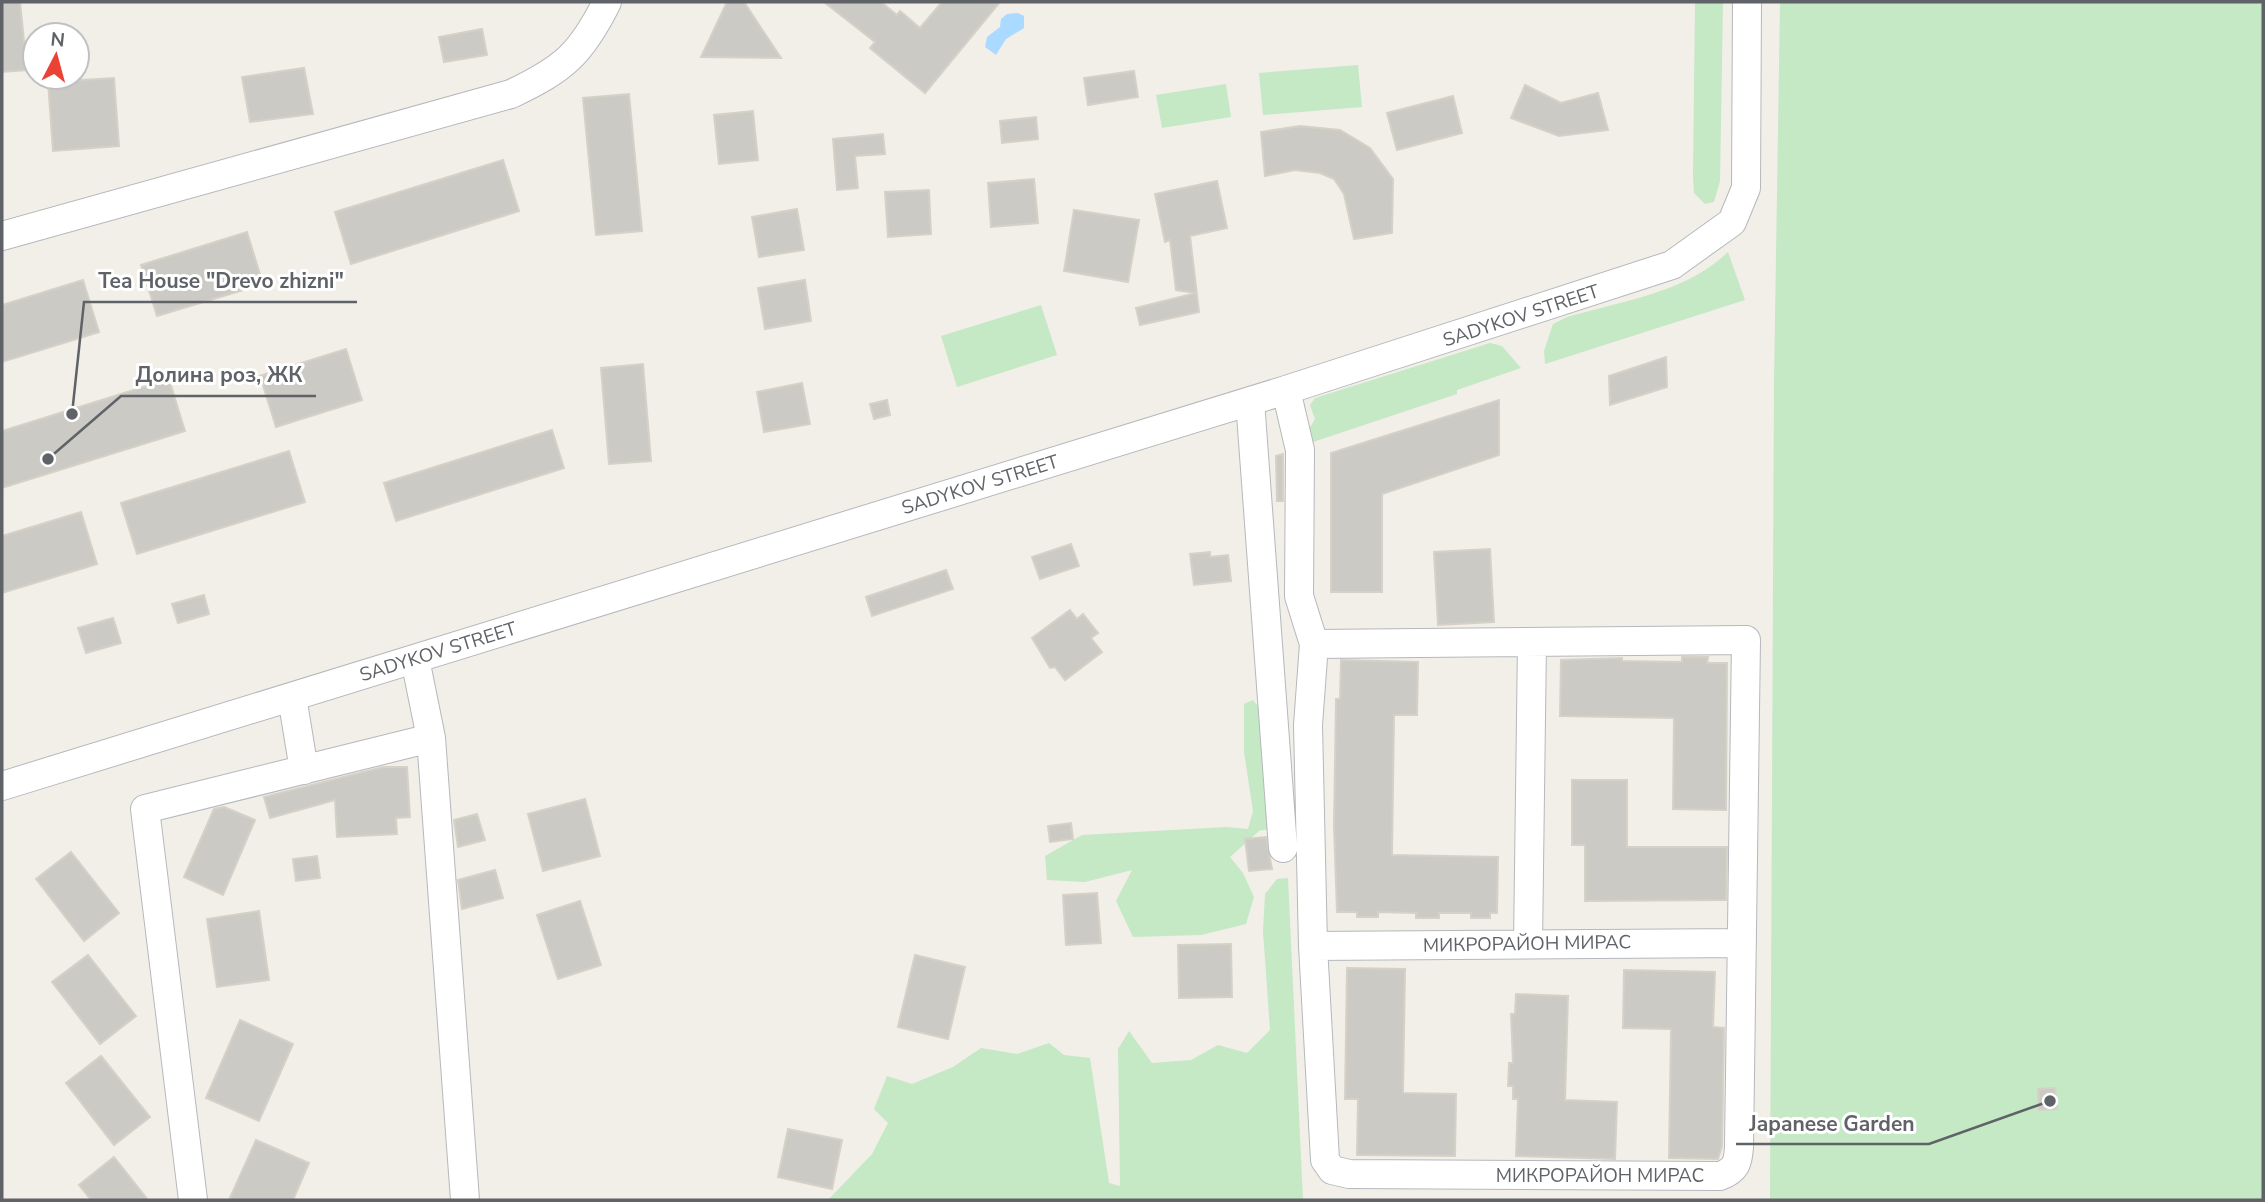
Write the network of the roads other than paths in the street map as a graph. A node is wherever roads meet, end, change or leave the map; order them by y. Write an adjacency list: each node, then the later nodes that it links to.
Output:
1 (607, 2): 3 (street)
2 (1747, 2): 4 (street, SADYKOV STREET)
3 (2, 236)
4 (1286, 390): 5 (street, SADYKOV STREET); 7 (street, МИКРОРАЙОН МИРАС)
5 (1250, 401): 8 (street, SADYKOV STREET); 13 (street)
6 (1531, 642): 7 (street, МИКРОРАЙОН МИРАС); 14 (street, МИКРОРАЙОН МИРАС); 15 (street, МИКРОРАЙОН МИРАС)
7 (1314, 644): 16 (street, МИКРОРАЙОН МИРАС)
8 (415, 659): 9 (street, SADYKOV STREET); 10 (street)
9 (292, 697): 11 (street); 12 (street, SADYKOV STREET)
10 (431, 738): 11 (street); 18 (street)
11 (304, 770): 17 (street)
12 (2, 786)
13 (1283, 848)
14 (1742, 943): 15 (street, МИКРОРАЙОН МИРАС); 16 (street, МИКРОРАЙОН МИРАС)
15 (1528, 944): 16 (street, МИКРОРАЙОН МИРАС)
16 (1313, 946)
17 (193, 1200)
18 (465, 1200)

